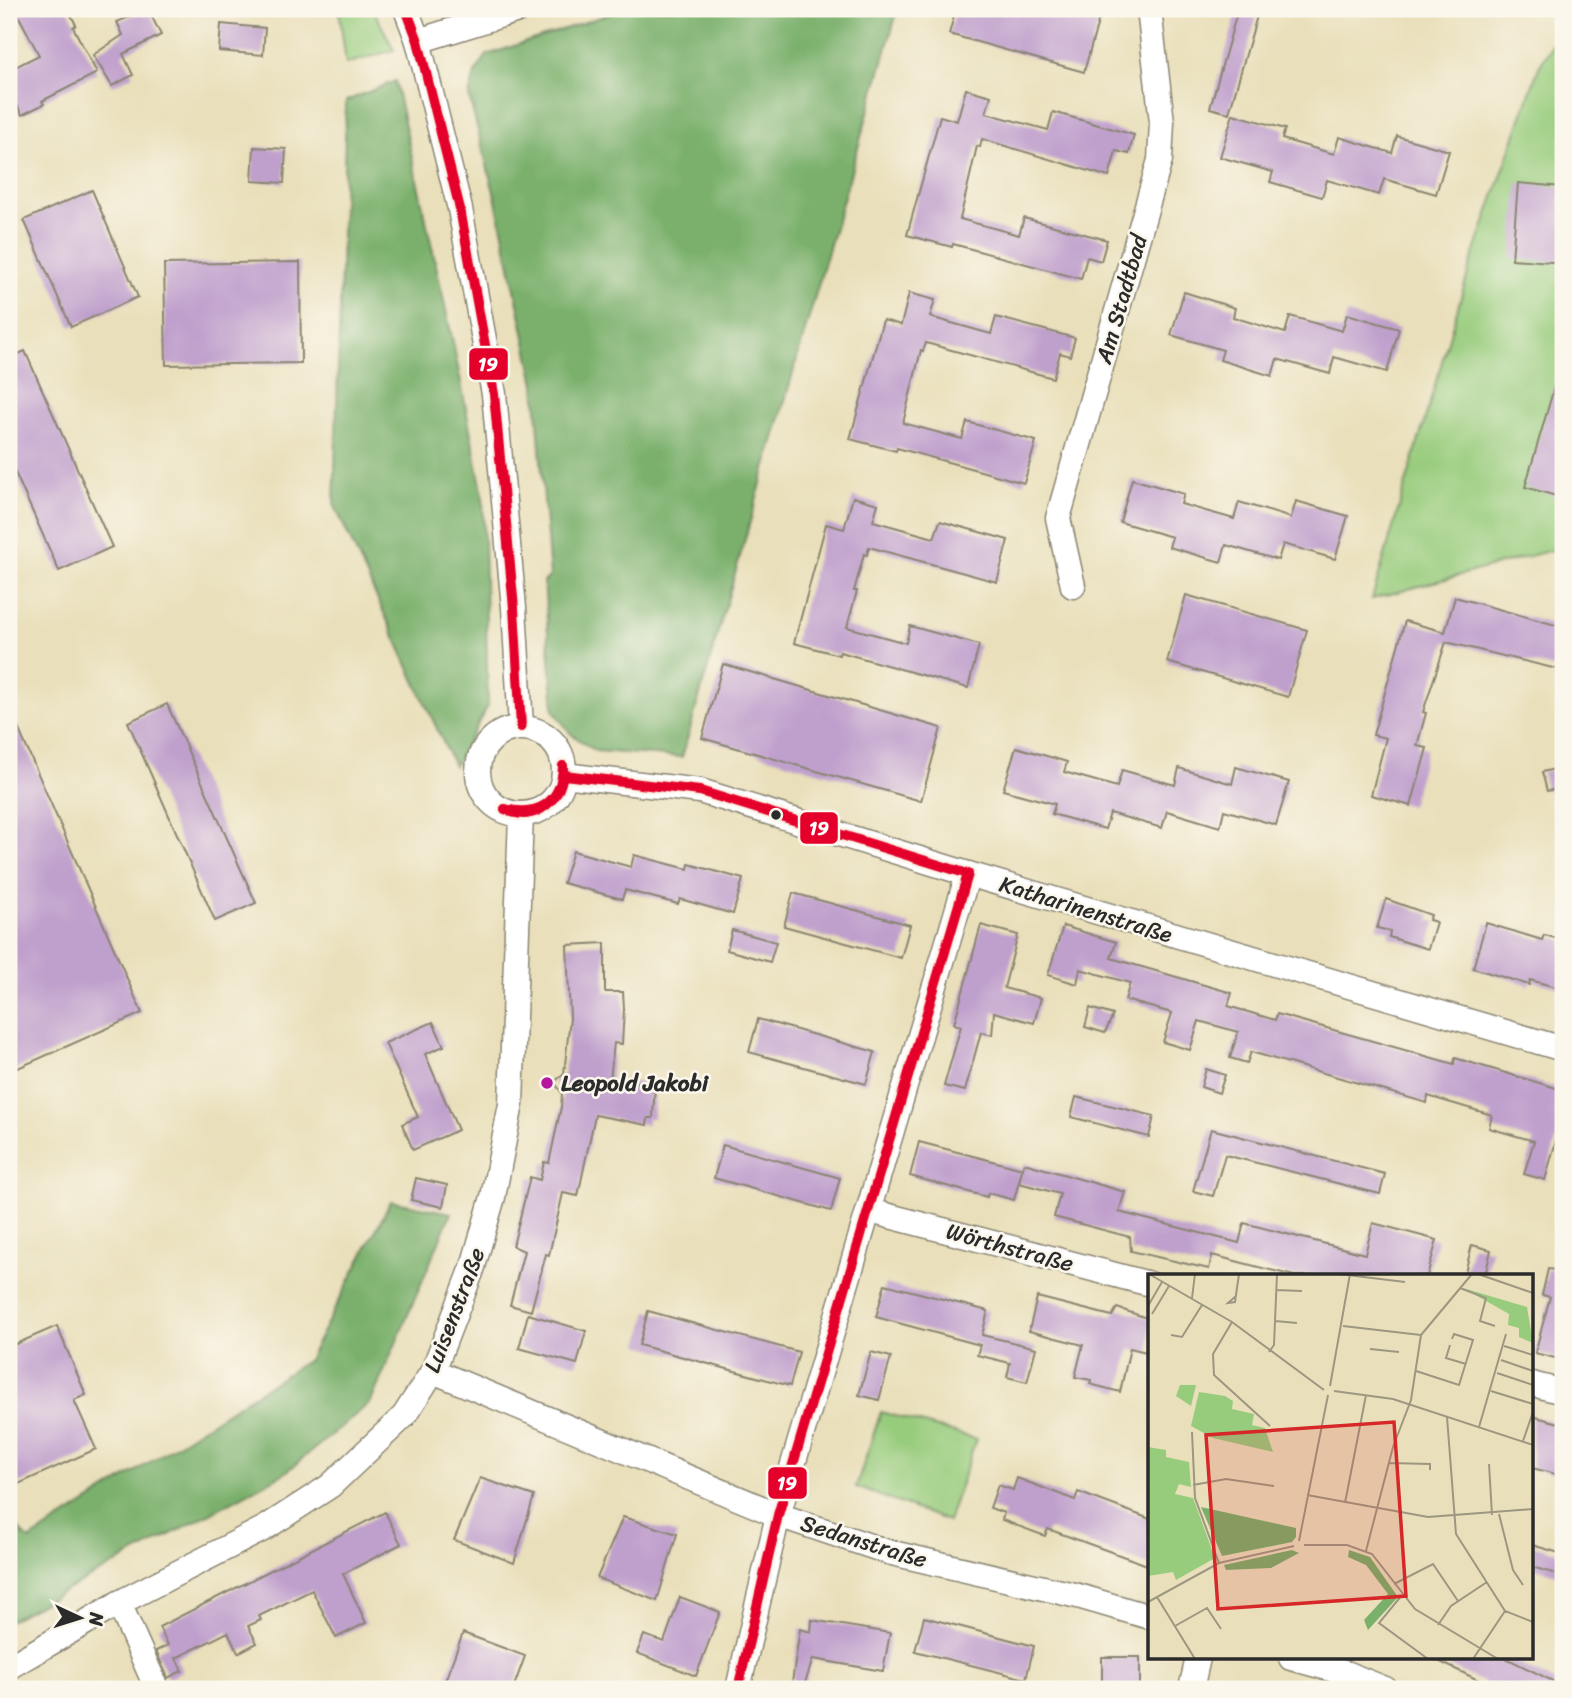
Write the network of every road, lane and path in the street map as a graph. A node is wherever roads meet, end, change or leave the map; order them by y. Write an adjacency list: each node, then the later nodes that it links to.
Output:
1 (406, 9): 4 (street)
2 (521, 9): 4 (street)
3 (1149, 9): 5 (street, Am Stadtbad)
4 (418, 41): 6 (street)
5 (1073, 586)
6 (521, 727): 7 (street); 8 (street)
7 (564, 775): 8 (street); 9 (street, Katharinenstraße)
8 (521, 814): 13 (street, Luisenstraße)
9 (968, 874): 10 (street, Katharinenstraße); 11 (street)
10 (1563, 1049)
11 (870, 1211): 12 (street, Wörthstraße); 16 (street)
12 (1148, 1283)
13 (433, 1371): 16 (street, Sedanstraße); 17 (street, Luisenstraße)
14 (1534, 1385): 15 (street)
15 (1563, 1392)
16 (778, 1515): 18 (street, Sedanstraße); 23 (street)
17 (119, 1603): 21 (street, Luisenstraße); 22 (street)
18 (1148, 1616)
19 (1198, 1660): 24 (street)
20 (1298, 1660): 25 (street)
21 (10, 1664)
22 (157, 1689)
23 (738, 1689)
24 (1191, 1689)
25 (1385, 1689)

